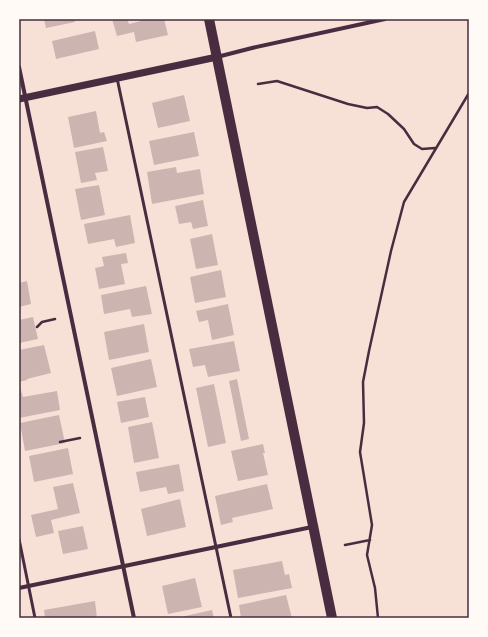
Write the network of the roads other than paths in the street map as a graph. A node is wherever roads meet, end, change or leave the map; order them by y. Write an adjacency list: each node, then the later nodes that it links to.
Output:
1 (209, 19): 3 (main road)
2 (385, 19): 3 (street)
3 (217, 57): 5 (street); 7 (main road)
4 (19, 67): 6 (street)
5 (117, 78): 6 (street); 9 (lane)
6 (22, 99): 10 (street)
7 (313, 527): 9 (street); 16 (main road)
8 (19, 539): 11 (lane)
9 (216, 547): 10 (street); 15 (lane)
10 (124, 567): 11 (street); 14 (street)
11 (29, 586): 12 (street); 13 (lane)
12 (19, 588)
13 (35, 618)
14 (134, 618)
15 (231, 618)
16 (332, 618)

